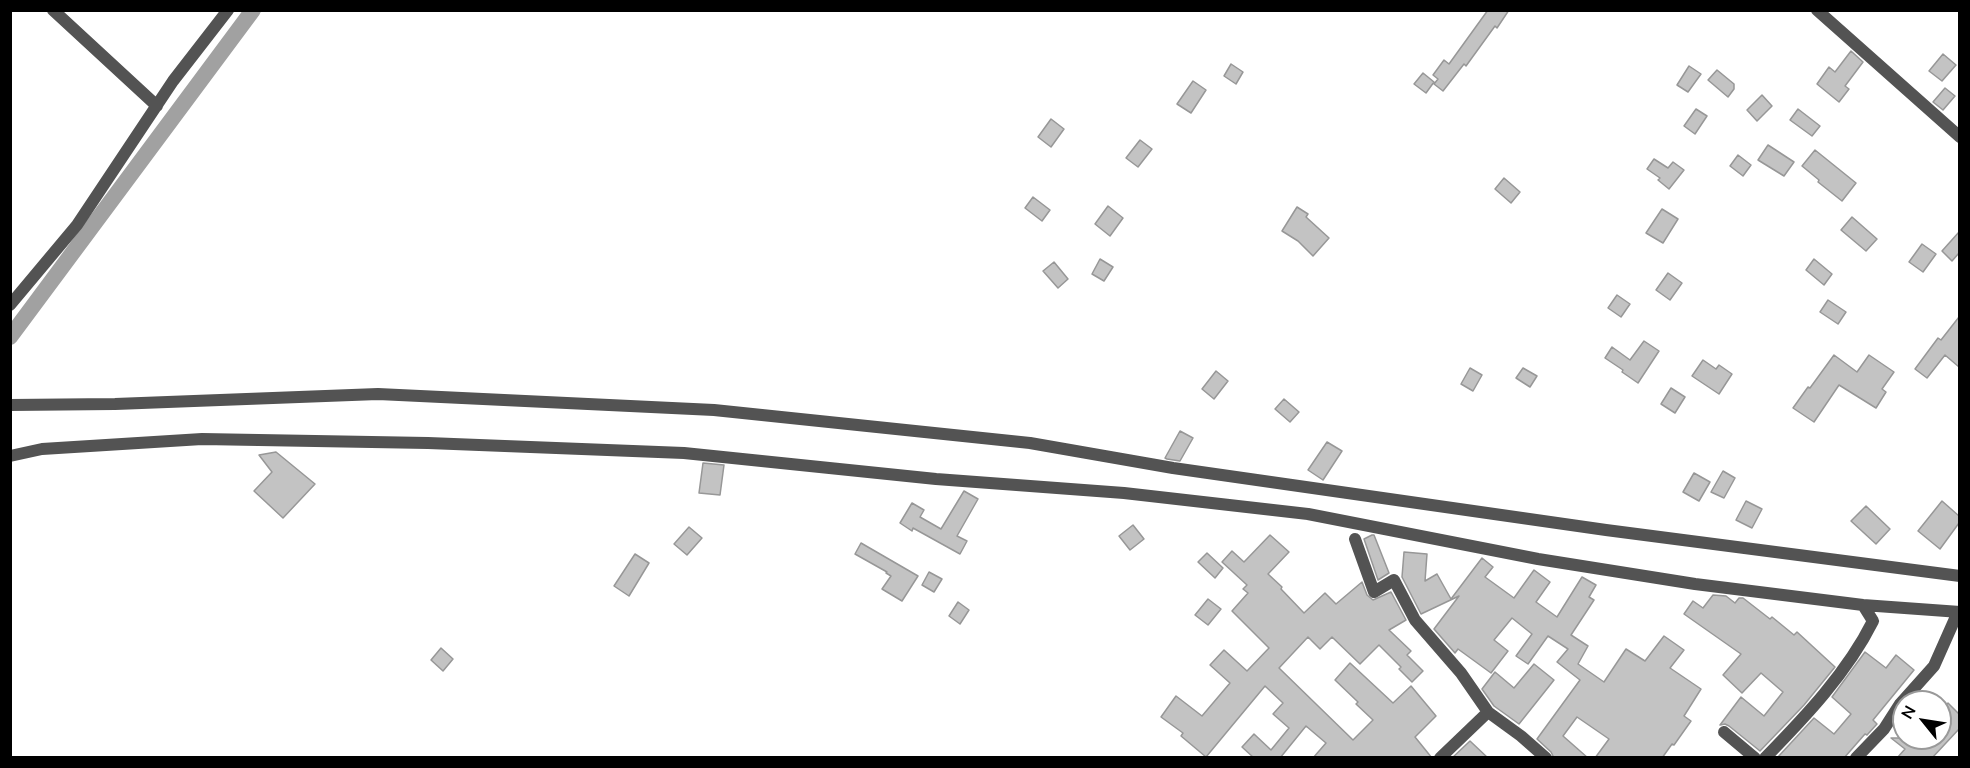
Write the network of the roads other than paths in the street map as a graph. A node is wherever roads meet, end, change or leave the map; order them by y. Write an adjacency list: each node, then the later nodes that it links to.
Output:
1 (53, 10): 4 (street)
2 (228, 10): 4 (street)
3 (1817, 10): 5 (street)
4 (156, 106): 6 (street)
5 (1959, 137)
6 (10, 305)
7 (10, 405): 10 (street)
8 (10, 456): 11 (street)
9 (1355, 539): 13 (street)
10 (1959, 576)
11 (1863, 605): 12 (street); 18 (street)
12 (1959, 612): 19 (street)
13 (1488, 712): 15 (street); 16 (street)
14 (1724, 732): 17 (street)
15 (1440, 758)
16 (1545, 758)
17 (1755, 758)
18 (1765, 758)
19 (1857, 758)

